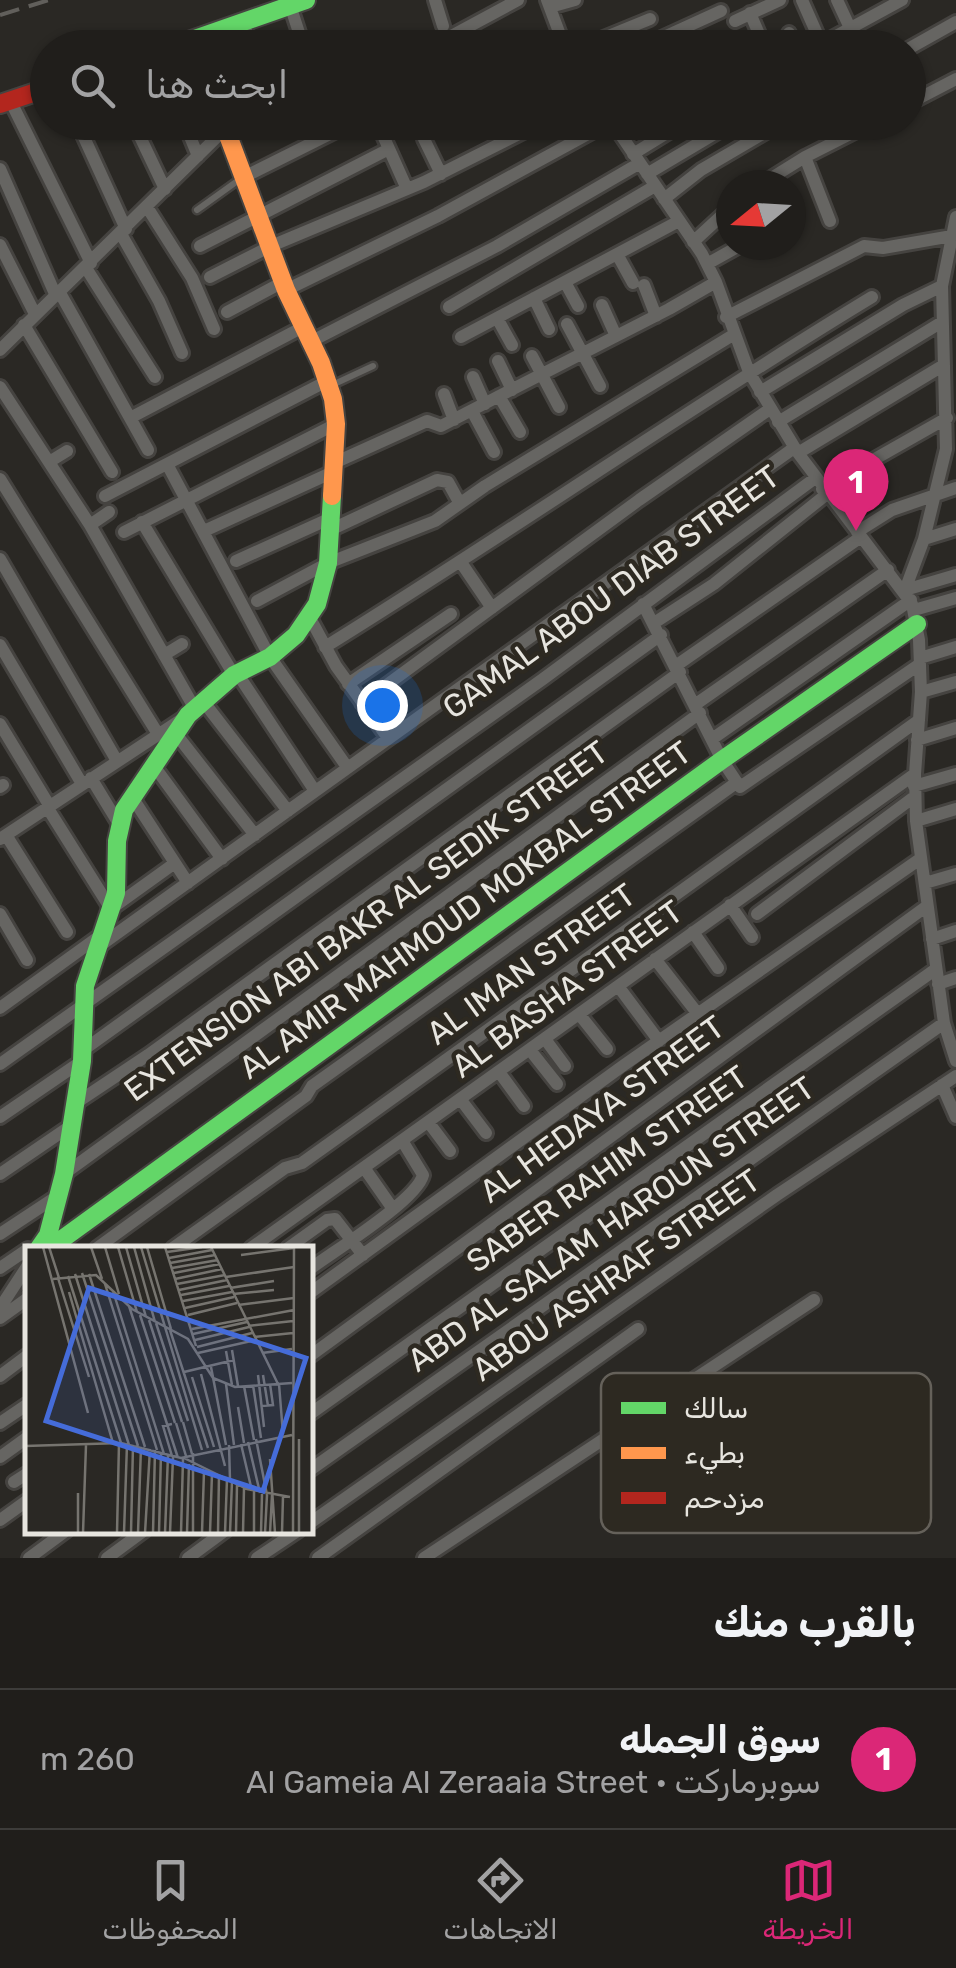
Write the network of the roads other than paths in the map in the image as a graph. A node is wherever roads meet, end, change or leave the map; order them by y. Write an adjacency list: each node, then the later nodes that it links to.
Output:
1 (435, 0): 18 (street)
2 (518, 0): 11 (street)
3 (575, 0): 9 (street)
4 (780, 0): 13 (street)
5 (802, 0): 28 (street)
6 (837, 0): 19 (street)
7 (902, 0): 10 (street)
8 (298, 3): 15 (street); 22 (street)
9 (549, 4): 24 (street)
10 (885, 4): 19 (street)
11 (488, 7): 23 (street)
12 (721, 12): 26 (street)
13 (750, 13): 16 (street); 27 (street)
14 (650, 19): 25 (street)
15 (245, 20): 20 (street); 21 (lane)
16 (735, 21)
17 (956, 22): 30 (street)
18 (443, 26)
19 (850, 28): 29 (street)
20 (223, 30)
21 (249, 30)
22 (302, 30)
23 (455, 30)
24 (558, 30)
25 (623, 30)
26 (680, 30)
27 (757, 30)
28 (813, 30)
29 (846, 30)
30 (926, 39)
31 (956, 79): 33 (street)
32 (30, 94): 34 (street)
33 (926, 95)
34 (6, 103): 79 (street)
35 (85, 140): 70 (street)
36 (142, 140): 58 (street)
37 (191, 140): 51 (street)
38 (212, 140): 51 (street)
39 (229, 140): 57 (street)
40 (318, 140): 57 (street)
41 (385, 140): 50 (street)
42 (424, 140): 56 (street)
43 (507, 140): 56 (street)
44 (578, 140): 83 (street)
45 (624, 140): 54 (street)
46 (669, 140): 54 (street)
47 (701, 140): 54 (street)
48 (752, 140): 61 (street)
49 (839, 140): 52 (street)
50 (389, 149): 59 (street); 65 (street)
51 (198, 156): 58 (street)
52 (806, 157): 55 (street); 68 (street)
53 (0, 169): 60 (street)
54 (644, 169): 61 (street); 90 (street); 101 (street)
55 (785, 170)
56 (441, 174): 59 (street)
57 (244, 177): 64 (lane); 65 (street)
58 (165, 189): 63 (street)
59 (408, 190): 74 (street)
60 (15, 199): 62 (street); 85 (street)
61 (664, 199): 67 (street)
62 (0, 205)
63 (147, 207): 70 (street); 100 (street)
64 (197, 210)
65 (259, 214): 73 (street); 74 (street)
66 (716, 220): 71 (street)
67 (679, 221): 71 (street); 75 (street)
68 (830, 221)
69 (955, 225): 77 (street); 94 (street)
70 (124, 231): 79 (street); 107 (street)
71 (692, 242): 78 (street)
72 (0, 244): 92 (street)
73 (200, 246)
74 (271, 246): 80 (street); 83 (street)
75 (618, 254): 81 (street); 93 (street)
76 (716, 259): 78 (street)
77 (952, 260): 84 (street)
78 (707, 264): 82 (street)
79 (88, 265): 85 (street); 115 (street)
80 (210, 277)
81 (565, 282): 87 (street); 89 (street)
82 (716, 282): 93 (street); 94 (street)
83 (284, 286): 91 (street); 101 (street)
84 (942, 286): 95 (street); 120 (street)
85 (58, 294): 92 (street); 126 (street)
86 (872, 297): 113 (street)
87 (534, 298): 96 (street); 99 (street)
88 (602, 305): 103 (street)
89 (578, 306)
90 (449, 307)
91 (227, 312)
92 (35, 314): 98 (street)
93 (656, 316): 103 (street)
94 (726, 317): 102 (street)
95 (947, 317): 112 (street); 129 (street)
96 (498, 318): 104 (street); 105 (street)
97 (567, 324): 108 (street)
98 (24, 325): 106 (street); 140 (street)
99 (549, 329)
100 (214, 330)
101 (306, 335): 117 (street); 126 (street)
102 (733, 335): 113 (street); 147 (street)
103 (616, 336): 108 (street)
104 (460, 338)
105 (512, 345)
106 (0, 350)
107 (182, 353)
108 (582, 353): 114 (street); 118 (street)
109 (532, 356): 114 (street)
110 (498, 361): 121 (street)
111 (374, 366): 117 (lane)
112 (948, 367): 128 (street); 133 (street)
113 (749, 372): 120 (street); 158 (street)
114 (542, 374): 121 (street); 124 (street)
115 (154, 377)
116 (473, 377): 123 (street)
117 (328, 384): 130 (street); 137 (street)
118 (600, 386)
119 (0, 387): 136 (street)
120 (760, 392): 125 (street)
121 (506, 393): 123 (street); 131 (street)
122 (444, 394): 127 (street)
123 (479, 407): 127 (street); 135 (street)
124 (559, 407)
125 (770, 409): 129 (street); 167 (street)
126 (130, 418): 132 (street)
127 (454, 420): 139 (street)
128 (950, 421): 138 (street); 142 (street)
129 (778, 422): 133 (street)
130 (336, 424): 139 (street); 146 (street)
131 (520, 432)
132 (148, 450)
133 (796, 450): 142 (street); 190 (street)
134 (67, 451): 136 (street)
135 (494, 452)
136 (49, 462): 151 (street)
137 (167, 464): 145 (street); 146 (street)
138 (949, 466): 144 (street)
139 (334, 467): 150 (street); 153 (street)
140 (112, 472)
141 (0, 479): 189 (street)
142 (821, 487): 155 (street); 165 (street, GAMAL ABOU DIAB STREET); 170 (street)
143 (956, 488): 144 (street)
144 (936, 494): 155 (street); 156 (street)
145 (105, 496)
146 (186, 498): 149 (street); 153 (street)
147 (459, 502): 150 (street); 160 (street)
148 (109, 512): 151 (street)
149 (142, 522): 154 (street); 179 (street)
150 (330, 524): 159 (street); 160 (street)
151 (90, 525): 175 (street)
152 (956, 529): 156 (street)
153 (204, 531): 176 (street)
154 (124, 532)
155 (859, 535): 161 (street); 178 (street)
156 (924, 538): 166 (street)
157 (0, 558): 194 (street)
158 (460, 560): 167 (street); 173 (street)
159 (236, 561)
160 (328, 564): 164 (street); 169 (street)
161 (888, 570): 166 (street); 185 (street, EXTENSION ABI BAKR AL SEDIK STREET)
162 (956, 576): 166 (street)
163 (956, 598): 166 (street)
164 (258, 601)
165 (643, 604): 170 (street); 235 (street, GAMAL ABOU DIAB STREET)
166 (912, 606): 177 (street); 191 (street); 193 (street, AL AMIR MAHMOUD MOKBAL STREET)
167 (492, 608): 183 (street)
168 (451, 614): 181 (street)
169 (310, 618): 173 (street); 176 (street)
170 (657, 629): 178 (street); 244 (street)
171 (0, 644): 198 (street)
172 (182, 644): 175 (street)
173 (324, 647): 181 (street)
174 (956, 647): 177 (street)
175 (164, 655): 184 (street)
176 (270, 656): 179 (street); 196 (street)
177 (920, 661): 182 (street); 199 (street)
178 (678, 669): 185 (street); 253 (street)
179 (235, 674): 184 (street); 201 (street)
180 (956, 682): 182 (street)
181 (348, 684): 183 (street)
182 (921, 692): 186 (street)
183 (362, 703): 190 (street)
184 (195, 708): 189 (street); 205 (street)
185 (698, 709): 191 (street); 264 (street, EXTENSION ABI BAKR AL SEDIK STREET)
186 (920, 720): 192 (street); 271 (street, AL IMAN STREET)
187 (0, 724): 203 (street)
188 (956, 728): 192 (street)
189 (167, 734): 194 (street); 195 (street); 209 (street)
190 (388, 738): 196 (street)
191 (712, 739): 193 (street)
192 (917, 740): 200 (street)
193 (722, 760): 199 (street); 269 (street, AL AMIR MAHMOUD MOKBAL STREET)
194 (117, 761): 198 (street)
195 (154, 766): 202 (street); 210 (street)
196 (347, 766): 201 (street)
197 (956, 774): 200 (street)
198 (86, 781): 203 (street); 207 (street)
199 (738, 785): 270 (street)
200 (914, 786): 206 (street); 213 (street, AL BASHA STREET); 216 (street)
201 (315, 791): 205 (street)
202 (132, 797): 207 (street); 212 (street)
203 (48, 806): 208 (street); 220 (street)
204 (956, 810): 206 (street)
205 (288, 811): 209 (street)
206 (916, 821): 211 (street)
207 (119, 824): 220 (street)
208 (2, 835): 223 (street)
209 (255, 835): 210 (street)
210 (222, 859): 215 (street)
211 (920, 860): 217 (street); 238 (street)
212 (175, 863): 215 (street); 220 (street)
213 (786, 865): 216 (street); 218 (street, AL BASHA STREET)
214 (956, 874): 217 (street)
215 (188, 883): 228 (street)
216 (797, 884): 222 (street)
217 (925, 884): 219 (street)
218 (730, 905): 224 (street, AL BASHA STREET); 226 (street)
219 (927, 906): 227 (street); 285 (street, AL HEDAYA STREET)
220 (111, 910): 228 (street)
221 (0, 914): 230 (street)
222 (757, 914)
223 (67, 932)
224 (693, 932): 229 (street, AL BASHA STREET); 231 (street)
225 (956, 932): 227 (street)
226 (752, 937)
227 (932, 939): 232 (street)
228 (99, 942): 235 (street); 236 (street)
229 (656, 959): 234 (street, AL BASHA STREET); 238 (street)
230 (27, 960)
231 (718, 968)
232 (937, 976): 233 (street, SABER RAHIM STREET); 239 (street); 290 (street, SABER RAHIM STREET)
233 (956, 978)
234 (618, 986): 237 (street, AL BASHA STREET); 241 (street)
235 (82, 1006): 244 (street); 246 (street, GAMAL ABOU DIAB STREET)
236 (0, 1008)
237 (579, 1014): 240 (street, AL BASHA STREET); 242 (street)
238 (698, 1014): 241 (street)
239 (949, 1028): 245 (street); 295 (street, ABD AL SALAM HAROUN STREET)
240 (544, 1039): 243 (street, AL BASHA STREET); 247 (street)
241 (660, 1041): 275 (street)
242 (607, 1049)
243 (530, 1050): 248 (street, AL BASHA STREET); 250 (street)
244 (82, 1056): 253 (street); 255 (street)
245 (956, 1061)
246 (0, 1064)
247 (565, 1066)
248 (498, 1072): 252 (street, AL BASHA STREET); 254 (street)
249 (956, 1076): 251 (street, ABOU ASHRAF STREET)
250 (557, 1084)
251 (942, 1085): 256 (street); 300 (street, ABOU ASHRAF STREET)
252 (461, 1100): 257 (street, AL BASHA STREET); 259 (street)
253 (76, 1103): 258 (street)
254 (524, 1106)
255 (0, 1117)
256 (956, 1117)
257 (429, 1123): 260 (street, AL BASHA STREET); 261 (street)
258 (72, 1125): 263 (street); 264 (street)
259 (486, 1133)
260 (403, 1142): 262 (street, AL BASHA STREET); 266 (street)
261 (450, 1152)
262 (365, 1169): 266 (street); 272 (street, AL BASHA STREET)
263 (0, 1174)
264 (64, 1174): 265 (street)
265 (59, 1195): 267 (street); 269 (street)
266 (392, 1209): 268 (street)
267 (0, 1234)
268 (352, 1238): 273 (street); 275 (street); 276 (street)
269 (46, 1244)
270 (100, 1246)
271 (175, 1246)
272 (254, 1246)
273 (291, 1246)
274 (25, 1251): 277 (street)
275 (363, 1255): 279 (street)
276 (312, 1267)
277 (0, 1268)
278 (25, 1270): 282 (street)
279 (312, 1293)
280 (25, 1300): 283 (street)
281 (814, 1300): 287 (street)
282 (0, 1308)
283 (0, 1318)
284 (638, 1329): 309 (street)
285 (312, 1355)
286 (25, 1357): 288 (street)
287 (704, 1373)
288 (0, 1376)
289 (25, 1406): 291 (street)
290 (312, 1413)
291 (0, 1423)
292 (25, 1439): 294 (street)
293 (601, 1441): 310 (street)
294 (0, 1457)
295 (312, 1469)
296 (25, 1474): 297 (street)
297 (14, 1482)
298 (25, 1502): 299 (street)
299 (0, 1520)
300 (312, 1522)
301 (63, 1533): 305 (street)
302 (141, 1533): 306 (street)
303 (222, 1533): 307 (street)
304 (294, 1533): 308 (street)
305 (29, 1558)
306 (107, 1558)
307 (188, 1558)
308 (257, 1558)
309 (318, 1558)
310 (424, 1558)

